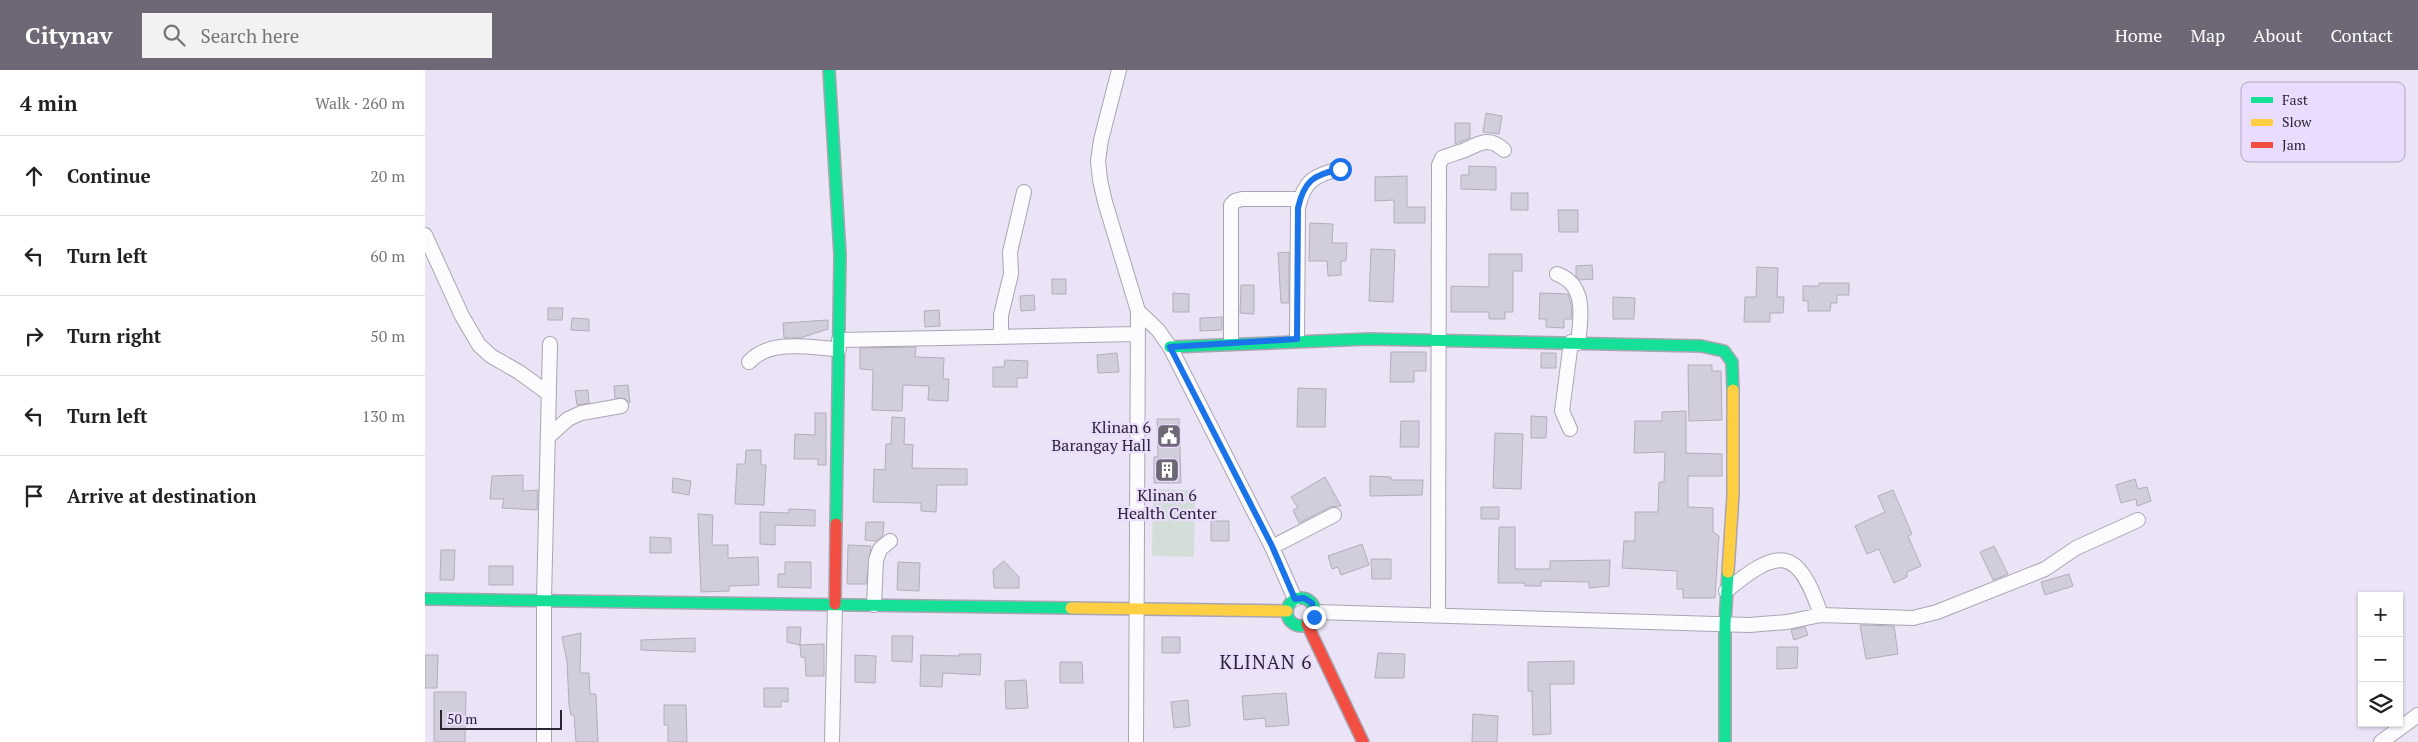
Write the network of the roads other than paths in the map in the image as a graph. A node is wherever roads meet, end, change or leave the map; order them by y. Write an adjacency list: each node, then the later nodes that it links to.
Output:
1 (829, 70): 17 (street)
2 (1119, 70): 9 (street)
3 (1504, 150): 13 (street)
4 (1340, 169): 6 (street)
5 (1024, 192): 11 (street)
6 (1300, 200): 12 (street); 14 (street)
7 (425, 236): 20 (street)
8 (1557, 274): 15 (street)
9 (1138, 311): 10 (street); 18 (street)
10 (1136, 334): 11 (street); 34 (street)
11 (1001, 336): 17 (street)
12 (1297, 339): 13 (street); 14 (street)
13 (1439, 340): 15 (street); 37 (street)
14 (1231, 342): 18 (street)
15 (1575, 343): 22 (street); 28 (street)
16 (550, 344): 20 (street)
17 (839, 345): 19 (street); 32 (street)
18 (1170, 347): 27 (street)
19 (749, 362)
20 (549, 394): 23 (street)
21 (621, 406): 23 (street)
22 (1570, 429)
23 (548, 436): 31 (street)
24 (1334, 515): 27 (street)
25 (2138, 520): 38 (street)
26 (890, 541): 33 (street)
27 (1272, 546): 30 (street)
28 (1726, 591): 38 (street); 40 (street)
29 (425, 599): 31 (street)
30 (1295, 599): 35 (street); 36 (street)
31 (544, 600): 32 (street); 42 (street)
32 (835, 604): 33 (street); 43 (street)
33 (874, 605): 34 (street)
34 (1135, 609): 35 (street); 44 (street)
35 (1287, 611): 39 (street)
36 (1315, 612): 37 (street); 39 (street)
37 (1438, 615): 40 (street)
38 (1821, 615): 40 (street)
39 (1307, 624): 45 (street)
40 (1725, 624): 46 (street)
41 (2418, 715): 47 (street)
42 (544, 742)
43 (832, 742)
44 (1136, 742)
45 (1363, 742)
46 (1725, 742)
47 (2381, 742)

